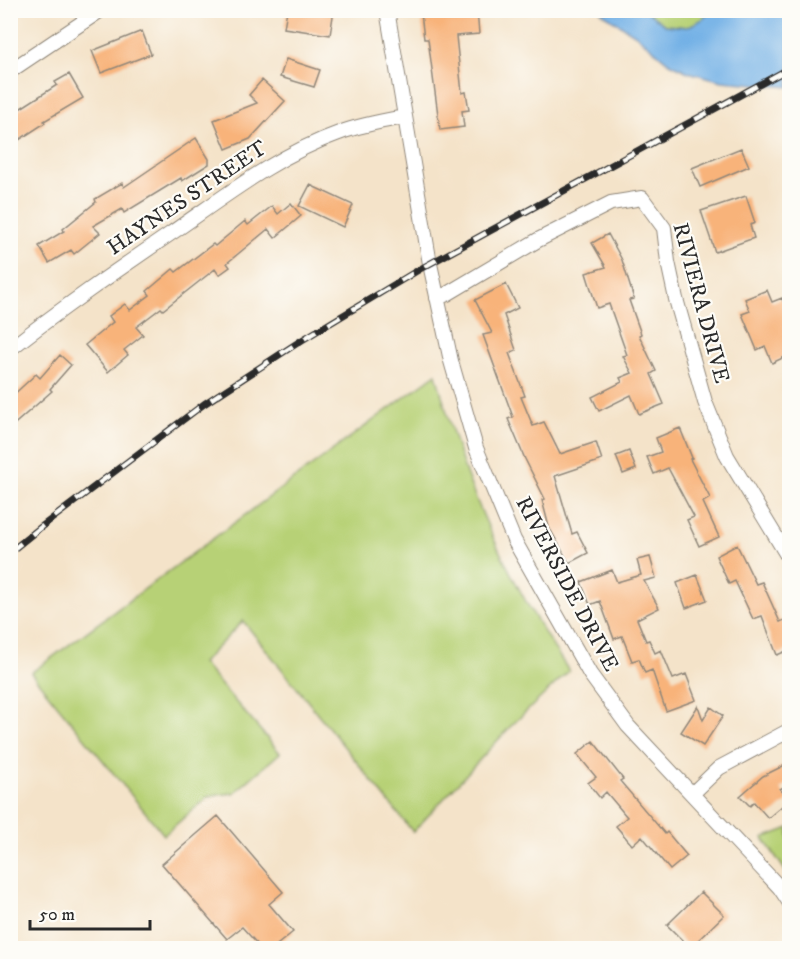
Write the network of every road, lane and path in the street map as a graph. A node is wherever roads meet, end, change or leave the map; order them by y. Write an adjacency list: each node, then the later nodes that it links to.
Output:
1 (101, 10): 3 (street)
2 (387, 10): 4 (street, RIVERSIDE DRIVE)
3 (10, 71)
4 (405, 117): 5 (street, RIVERSIDE DRIVE); 6 (street, HAYNES STREET)
5 (437, 298): 7 (street, RIVIERA DRIVE); 9 (street, RIVERSIDE DRIVE)
6 (10, 349)
7 (789, 560)
8 (789, 730): 9 (street)
9 (692, 794): 10 (street, RIVERSIDE DRIVE)
10 (789, 903)

